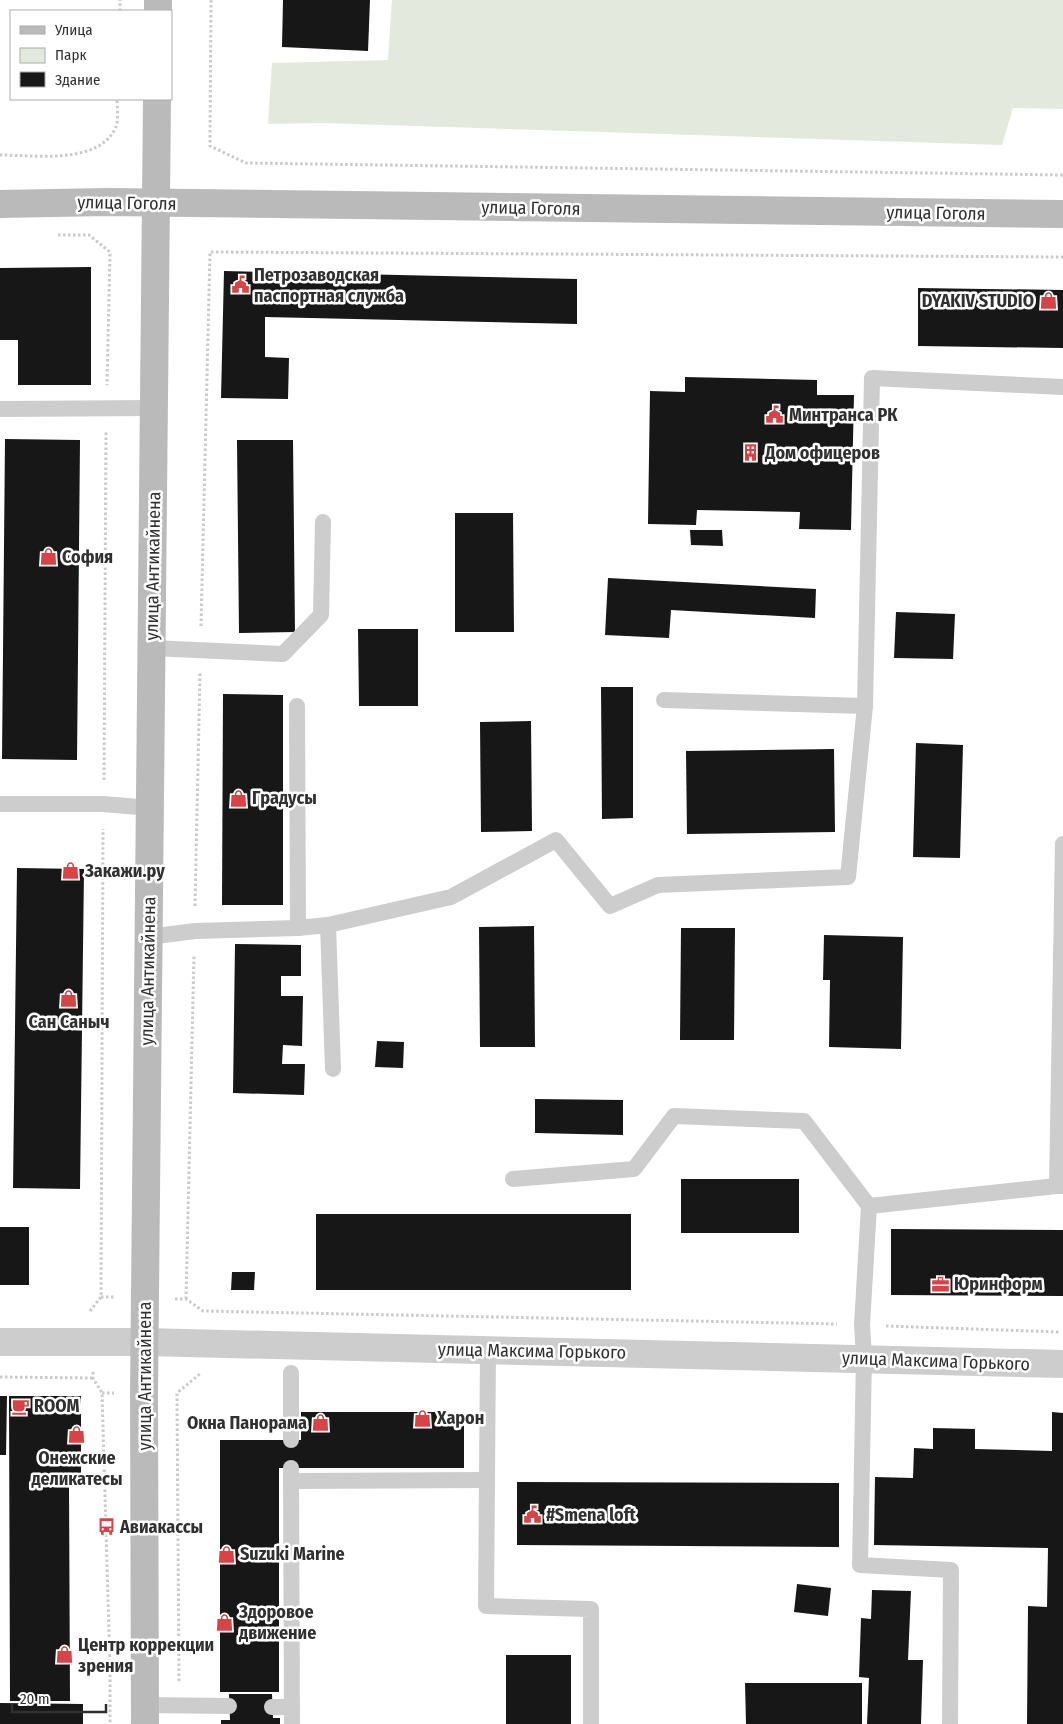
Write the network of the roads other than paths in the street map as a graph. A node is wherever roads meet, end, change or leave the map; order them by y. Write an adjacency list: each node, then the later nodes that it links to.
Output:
1 (157, 100): 2 (main road, улица Антикайнена)
2 (156, 203): 3 (main road, улица Гоголя); 4 (main road, улица Гоголя); 6 (main road, улица Антикайнена)
3 (0, 204)
4 (1063, 214)
5 (1063, 387): 12 (lane)
6 (154, 408): 7 (lane); 9 (main road, улица Антикайнена)
7 (0, 409)
8 (323, 522): 9 (lane)
9 (152, 648): 14 (main road, улица Антикайнена)
10 (664, 700): 12 (lane)
11 (298, 706): 17 (lane)
12 (865, 706): 16 (lane)
13 (0, 804): 14 (lane)
14 (150, 808): 18 (main road, улица Антикайнена)
15 (1063, 844): 21 (lane)
16 (328, 925): 17 (lane); 19 (lane)
17 (298, 928): 18 (lane)
18 (149, 936): 24 (main road, улица Антикайнена)
19 (333, 1069)
20 (513, 1179): 22 (lane)
21 (1060, 1186): 22 (lane)
22 (869, 1206): 26 (lane)
23 (0, 1342): 24 (street, улица Максима Горького)
24 (144, 1342): 25 (street, улица Максима Горького); 34 (main road, улица Антикайнена)
25 (488, 1350): 26 (street, улица Максима Горького); 30 (lane)
26 (864, 1358): 27 (street, улица Максима Горького); 37 (lane)
27 (1063, 1364)
28 (291, 1373): 29 (lane)
29 (291, 1440)
30 (487, 1480): 33 (lane); 36 (lane)
31 (229, 1706): 34 (lane)
32 (272, 1707): 33 (lane)
33 (292, 1707): 35 (lane)
34 (145, 1714)
35 (292, 1724)
36 (591, 1724)
37 (950, 1724)

